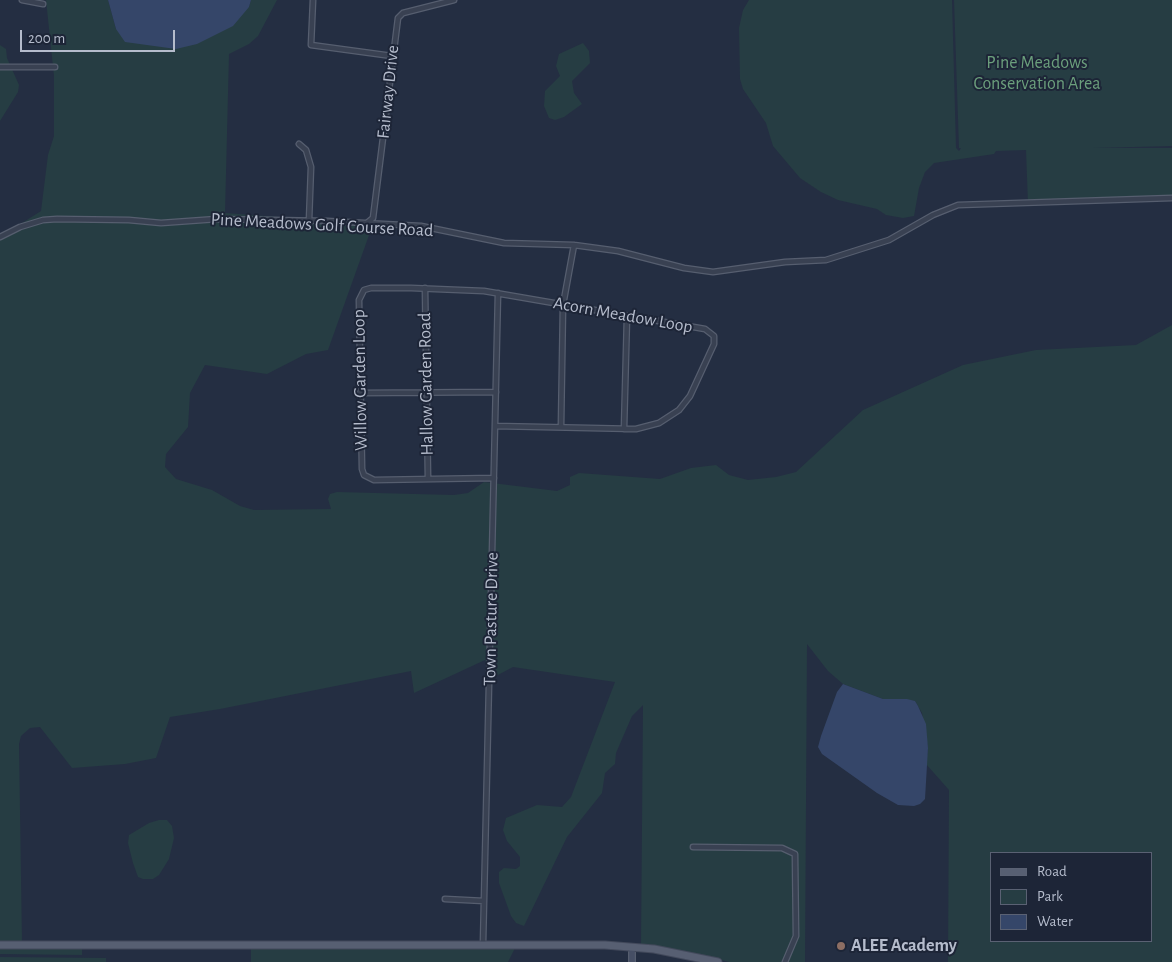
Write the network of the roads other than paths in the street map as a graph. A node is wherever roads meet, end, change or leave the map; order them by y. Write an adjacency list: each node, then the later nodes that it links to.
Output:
1 (22, 0): 4 (street)
2 (313, 0): 5 (street)
3 (454, 0): 5 (street, Fairway Drive)
4 (43, 4)
5 (392, 56): 11 (street, Fairway Drive)
6 (0, 67): 7 (street)
7 (55, 67)
8 (299, 144): 10 (street)
9 (1172, 198): 13 (street, Pine Meadows Golf Course Road)
10 (309, 221): 11 (street, Pine Meadows Golf Course Road); 12 (street, Pine Meadows Golf Course Road)
11 (367, 223): 13 (street, Pine Meadows Golf Course Road)
12 (0, 237)
13 (574, 245): 16 (street)
14 (425, 288): 15 (street, Willow Garden Loop); 18 (street, Hallow Garden Road); 20 (street, Willow Garden Loop)
15 (498, 293): 16 (street, Acorn Meadow Loop); 19 (street, Town Pasture Drive)
16 (564, 305): 17 (street, Acorn Meadow Loop); 22 (street)
17 (627, 316): 23 (street); 23 (street, Acorn Meadow Loop)
18 (426, 392): 19 (street); 20 (street); 25 (street, Hallow Garden Road)
19 (496, 392): 21 (street, Town Pasture Drive)
20 (360, 393): 25 (street, Willow Garden Loop)
21 (496, 426): 22 (street, Acorn Meadow Loop); 24 (street, Town Pasture Drive)
22 (561, 427): 23 (street, Acorn Meadow Loop)
23 (624, 429)
24 (494, 478): 25 (street, Willow Garden Loop); 28 (street, Town Pasture Drive)
25 (428, 479)
26 (693, 847): 34 (street)
27 (445, 899): 28 (street)
28 (484, 901): 29 (street, Town Pasture Drive)
29 (483, 944): 30 (main road); 31 (main road)
30 (0, 945)
31 (632, 946): 32 (street); 33 (main road)
32 (632, 962)
33 (718, 962)
34 (785, 962)

